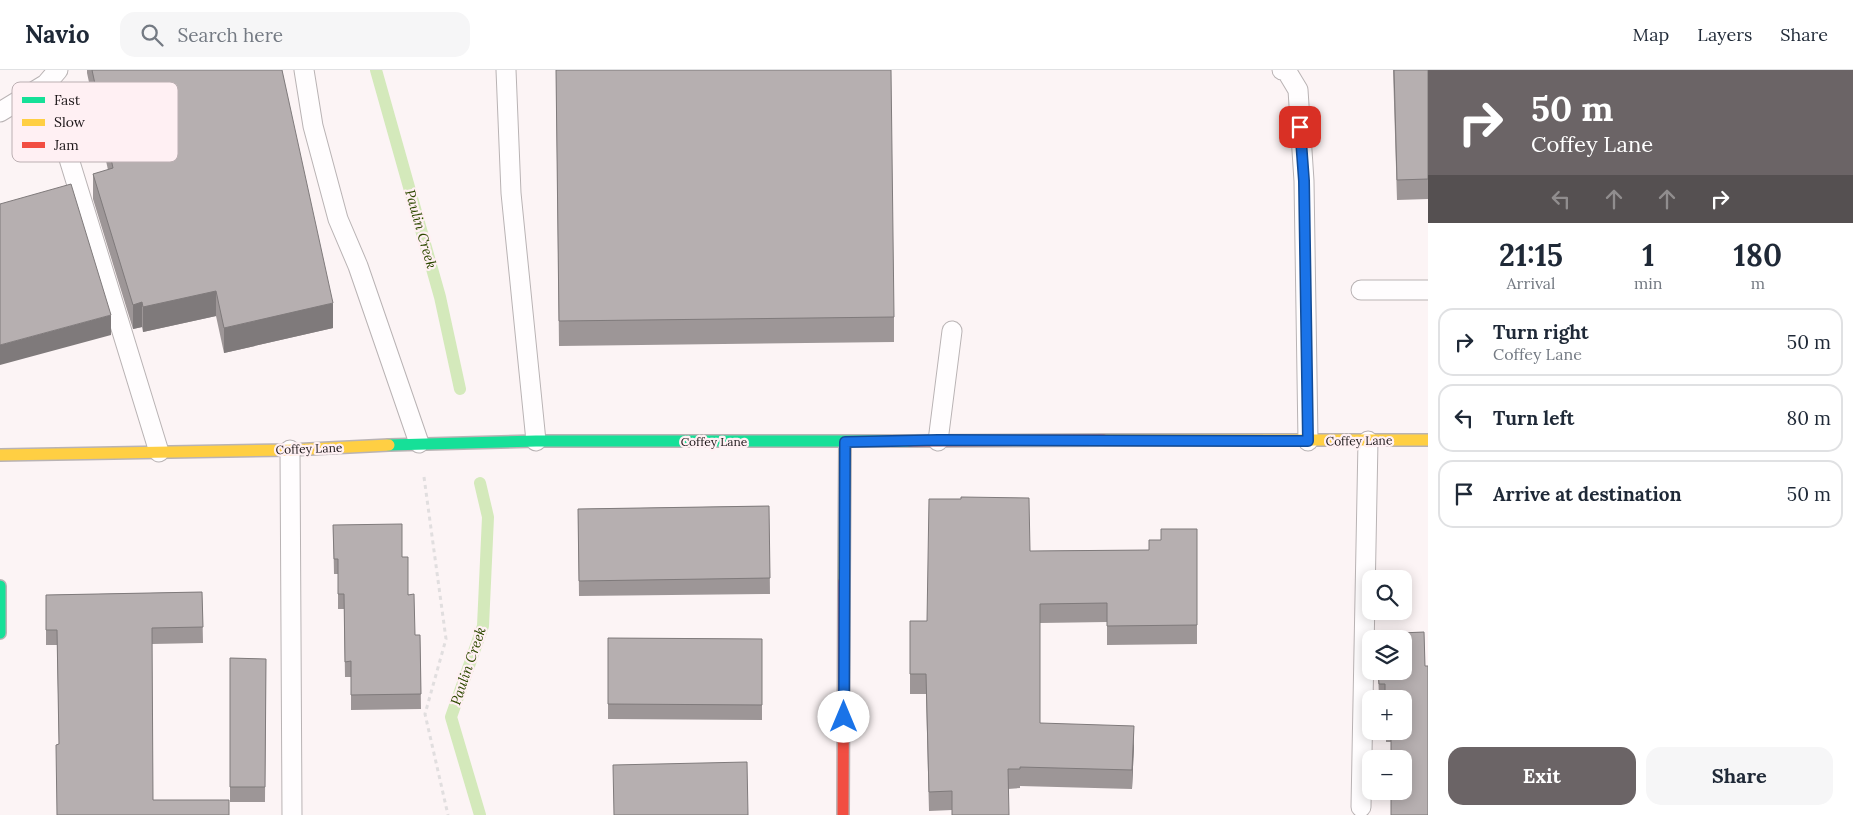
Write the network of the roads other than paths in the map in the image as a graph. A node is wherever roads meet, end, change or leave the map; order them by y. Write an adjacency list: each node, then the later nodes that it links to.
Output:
1 (58, 70): 5 (lane)
2 (304, 70): 18 (lane)
3 (506, 70): 14 (lane)
4 (1282, 70): 15 (lane)
5 (48, 82)
6 (12, 105): 7 (lane)
7 (0, 112)
8 (70, 162): 20 (lane)
9 (1361, 290): 10 (lane)
10 (1428, 290)
11 (952, 331): 12 (lane)
12 (938, 440): 15 (street, Coffey Lane); 17 (street, Coffey Lane)
13 (1428, 440): 16 (street, Coffey Lane)
14 (536, 441): 17 (street, Coffey Lane); 18 (street, Coffey Lane)
15 (1308, 441): 16 (street, Coffey Lane)
16 (1368, 441): 24 (lane)
17 (845, 442): 26 (street)
18 (419, 443): 19 (street, Coffey Lane)
19 (290, 450): 20 (street, Coffey Lane); 25 (lane)
20 (159, 452): 21 (street, Coffey Lane)
21 (0, 455)
22 (0, 586): 23 (street)
23 (0, 633)
24 (1361, 807)
25 (292, 815)
26 (843, 815)

